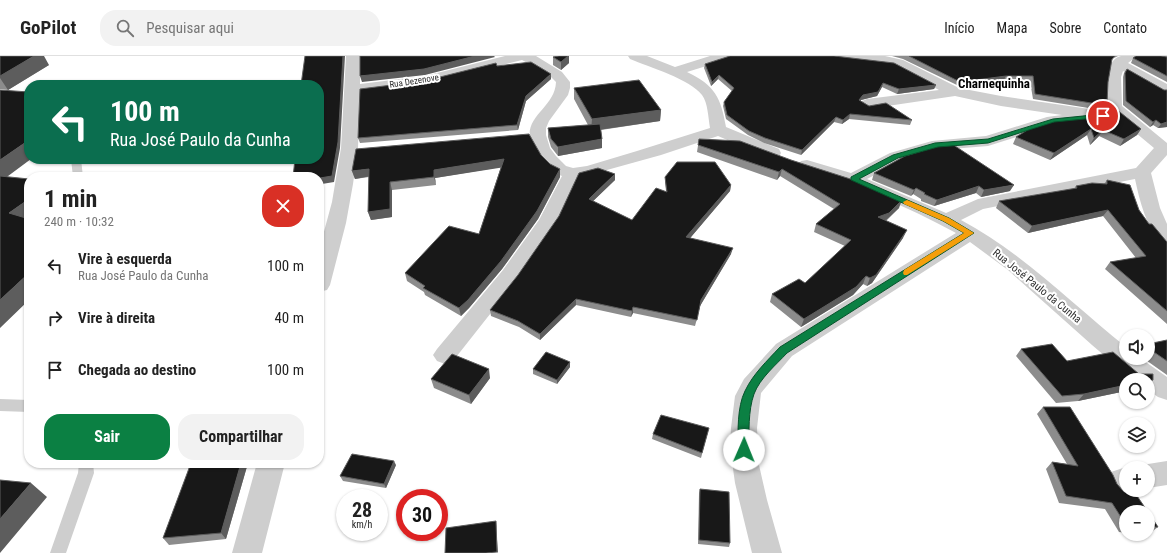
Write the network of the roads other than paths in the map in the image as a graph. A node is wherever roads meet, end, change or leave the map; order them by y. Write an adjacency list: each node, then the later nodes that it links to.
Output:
1 (353, 56): 11 (street)
2 (520, 56): 11 (street, Rua Dezenove)
3 (526, 56): 18 (street)
4 (635, 56): 10 (street)
5 (724, 56): 10 (street)
6 (838, 56): 13 (street)
7 (1164, 56): 8 (street)
8 (1167, 57)
9 (1124, 59): 12 (street); 15 (street)
10 (673, 72): 16 (street)
11 (353, 89): 23 (street)
12 (1167, 90)
13 (955, 92): 14 (street); 15 (street)
14 (867, 104)
15 (1108, 112): 17 (street); 19 (street)
16 (718, 130): 18 (street); 19 (street, Rua José Paulo da Cunha)
17 (1142, 172): 20 (street); 22 (street)
18 (572, 173): 24 (street)
19 (853, 179): 20 (street, Rua José Paulo da Cunha)
20 (946, 220): 21 (street, Rua José Paulo da Cunha)
21 (970, 233): 25 (street, Rua José Paulo da Cunha); 34 (street)
22 (1167, 240)
23 (324, 267)
24 (445, 354)
25 (1167, 390)
26 (0, 405): 27 (lane)
27 (24, 406)
28 (86, 468): 32 (lane)
29 (271, 468): 33 (street)
30 (1167, 473): 31 (street)
31 (1155, 475)
32 (58, 553)
33 (247, 553)
34 (767, 553)

